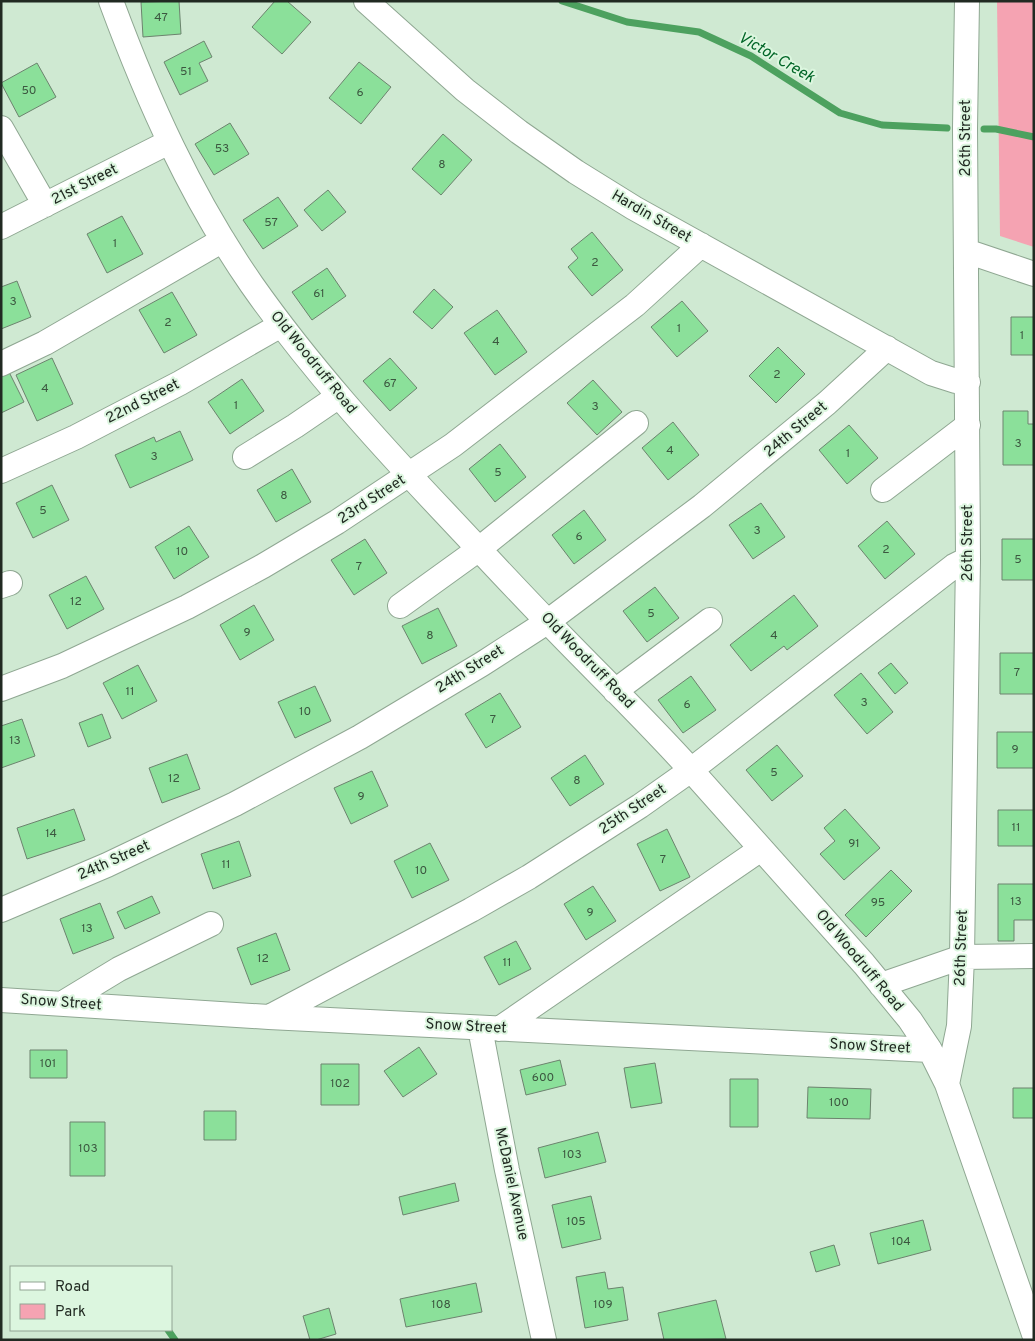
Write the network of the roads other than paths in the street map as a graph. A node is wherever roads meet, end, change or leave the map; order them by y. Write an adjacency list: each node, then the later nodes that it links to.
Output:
1 (111, 1): 5 (street, Old Woodruff Road)
2 (366, 1): 9 (street, Hardin Street)
3 (967, 1): 10 (street, 26th Street)
4 (1, 128): 6 (street)
5 (169, 142): 6 (street, 21st Street); 8 (street, Old Woodruff Road)
6 (45, 205): 7 (street, 21st Street)
7 (1, 227)
8 (223, 240): 12 (street, Old Woodruff Road); 14 (street)
9 (701, 244): 13 (street, Hardin Street); 21 (street, 23rd Street)
10 (966, 251): 11 (street); 15 (street, 26th Street)
11 (1034, 274)
12 (281, 325): 16 (street, Old Woodruff Road); 20 (street, 22nd Street)
13 (887, 348): 15 (street, Hardin Street); 27 (street, 24th Street)
14 (1, 364)
15 (968, 382): 18 (street, 26th Street)
16 (339, 396): 19 (street); 21 (street, Old Woodruff Road)
17 (636, 423): 23 (street)
18 (968, 425): 22 (street); 24 (street, 26th Street)
19 (245, 457)
20 (1, 471)
21 (410, 475): 23 (street, Old Woodruff Road); 28 (street, 23rd Street)
22 (883, 490)
23 (479, 549): 25 (street); 27 (street, Old Woodruff Road)
24 (968, 559): 30 (street, 25th Street); 35 (street, 26th Street)
25 (400, 606)
26 (710, 620): 29 (street)
27 (547, 622): 29 (street, Old Woodruff Road); 32 (street, 24th Street)
28 (1, 689)
29 (615, 690): 30 (street, Old Woodruff Road)
30 (691, 770): 31 (street, Old Woodruff Road); 39 (street, 25th Street)
31 (761, 848): 36 (street, Old Woodruff Road); 40 (street)
32 (1, 910)
33 (211, 924): 38 (street)
34 (1034, 956): 35 (street)
35 (962, 957): 36 (street); 42 (street, 26th Street)
36 (882, 986): 41 (street, Old Woodruff Road)
37 (1, 1000): 38 (street, Snow Street)
38 (63, 1004): 39 (street, Snow Street)
39 (269, 1017): 40 (street, Snow Street)
40 (490, 1029): 41 (street, Snow Street); 44 (street, McDaniel Avenue)
41 (930, 1050): 42 (street, Old Woodruff Road)
42 (948, 1084): 43 (street, Old Woodruff Road)
43 (1031, 1321)
44 (544, 1340)

